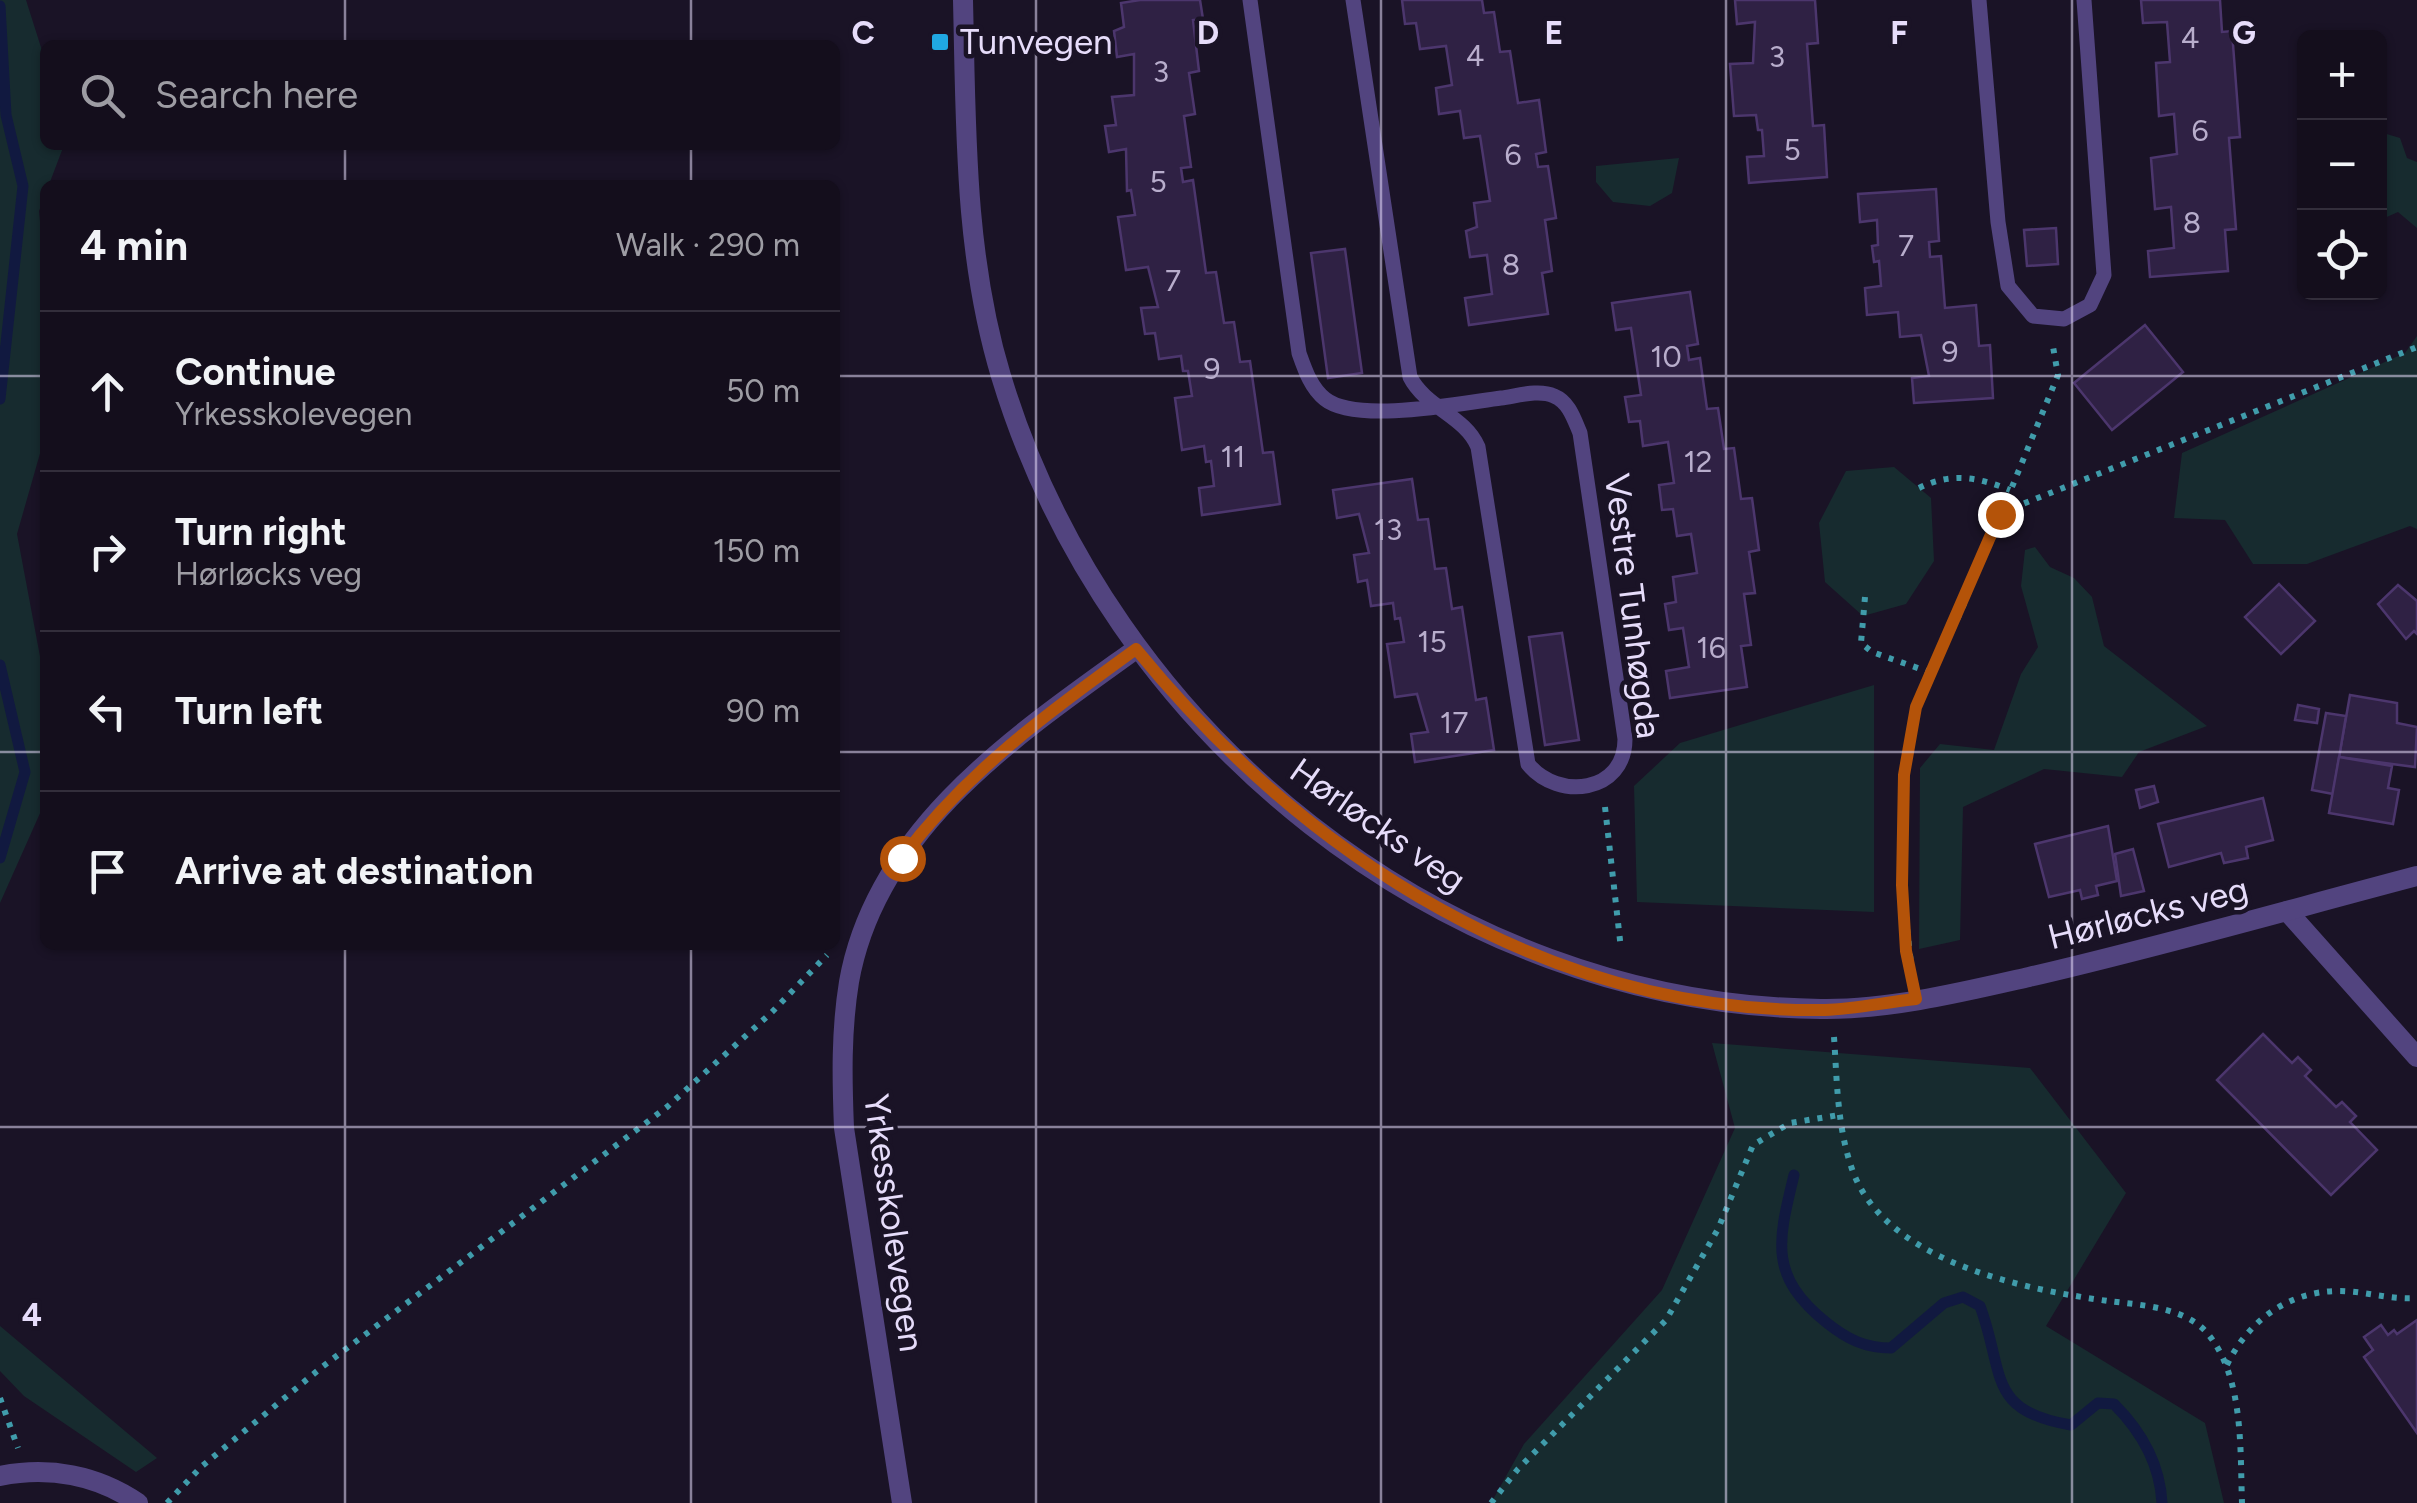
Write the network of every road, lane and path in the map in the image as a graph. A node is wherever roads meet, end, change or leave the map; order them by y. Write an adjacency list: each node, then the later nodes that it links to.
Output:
1 (963, 0): 13 (street, Hørløcks veg)
2 (1250, 0): 8 (lane, Vestre Tunhøgda)
3 (1353, 0): 8 (lane, Vestre Tunhøgda)
4 (1979, 0): 6 (lane)
5 (2084, 0): 6 (lane)
6 (2048, 320): 10 (path)
7 (2417, 346): 11 (path)
8 (1436, 407): 15 (lane, Vestre Tunhøgda); 15 (lane, Vestre Tunhøgda)
9 (1919, 488): 10 (path)
10 (2010, 490): 11 (path)
11 (2000, 514): 14 (path)
12 (1864, 597): 14 (path)
13 (1136, 649): 19 (street, Hørløcks veg); 31 (street, Yrkesskolevegen)
14 (1932, 673): 20 (path)
15 (1602, 781): 19 (path)
16 (2417, 876): 17 (street, Hørløcks veg)
17 (2287, 911): 20 (street, Hørløcks veg); 22 (street)
18 (835, 950): 30 (path)
19 (1626, 986): 20 (street, Hørløcks veg)
20 (1916, 999)
21 (1834, 1036): 23 (path)
22 (2417, 1056)
23 (1839, 1115): 25 (path); 32 (path)
24 (2417, 1298): 25 (path)
25 (2227, 1366): 33 (path)
26 (0, 1398): 27 (path)
27 (19, 1451)
28 (0, 1476): 29 (street)
29 (138, 1503)
30 (168, 1503)
31 (902, 1503)
32 (1491, 1503)
33 (2242, 1503)

